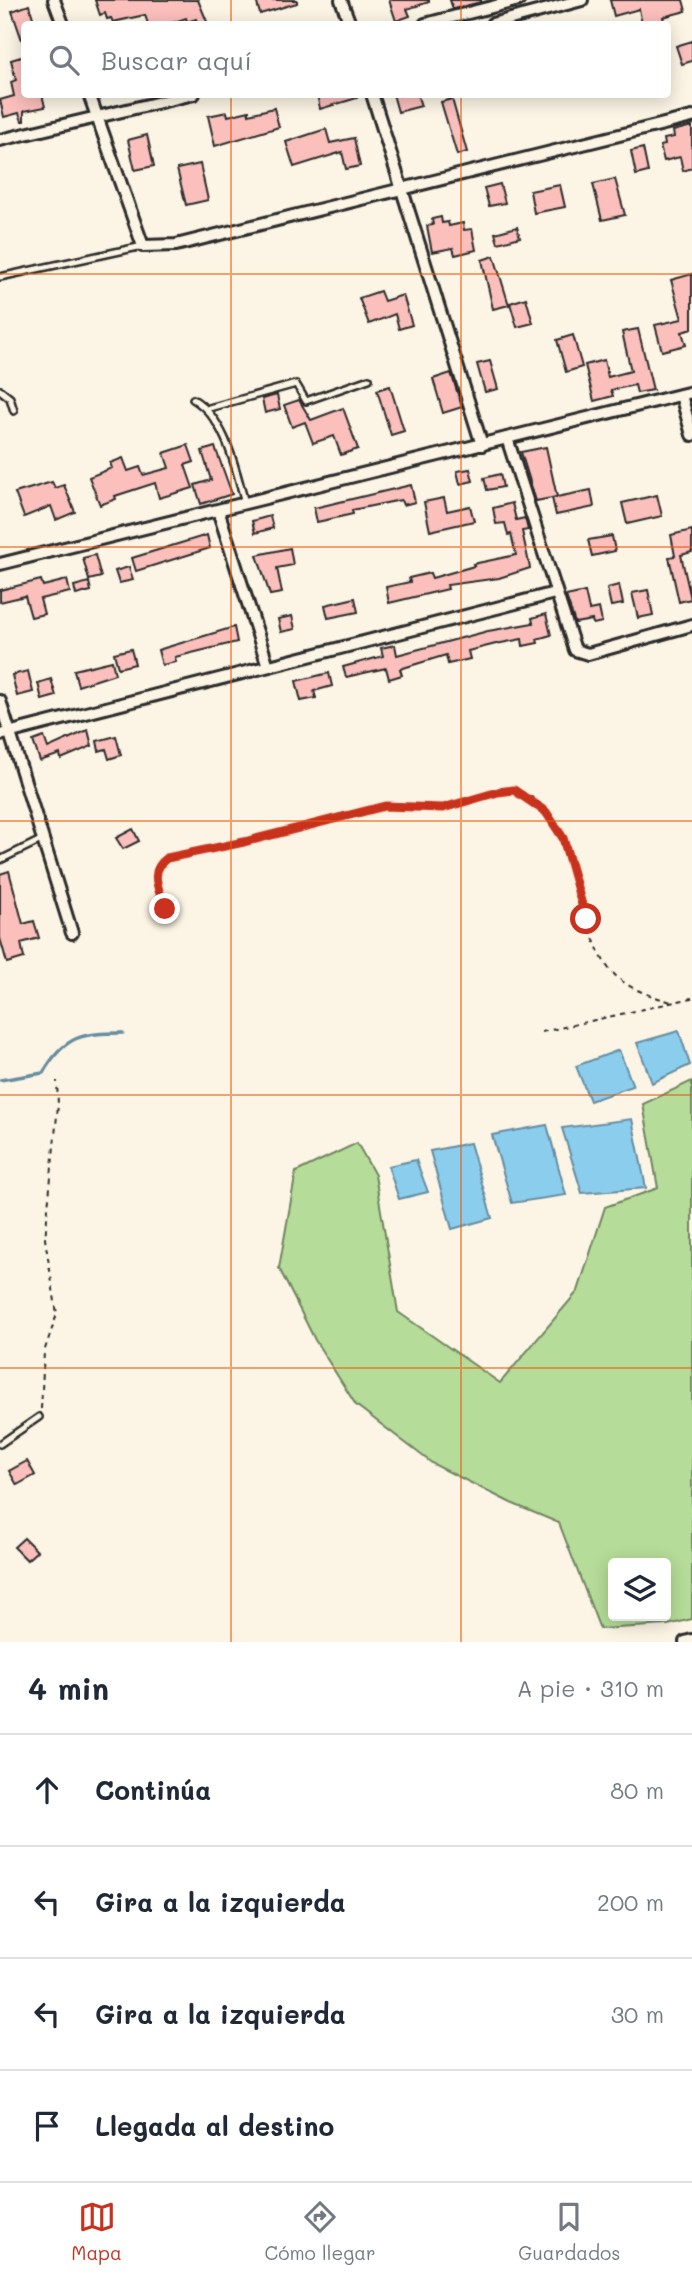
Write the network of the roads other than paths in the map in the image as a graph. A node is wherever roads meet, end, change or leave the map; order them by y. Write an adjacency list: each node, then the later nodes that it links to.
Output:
1 (54, 0): 5 (street)
2 (341, 0): 6 (street)
3 (519, 0): 7 (street)
4 (582, 0): 8 (street)
5 (62, 21)
6 (349, 21)
7 (437, 21)
8 (503, 21)
9 (91, 98): 13 (street)
10 (179, 98): 13 (street)
11 (373, 98): 15 (street)
12 (692, 117): 15 (street)
13 (99, 119): 14 (street); 16 (street)
14 (0, 140)
15 (401, 189): 16 (street); 26 (street)
16 (143, 246): 17 (lane)
17 (0, 277)
18 (369, 379): 22 (lane)
19 (0, 390): 23 (lane)
20 (686, 394): 24 (street); 25 (street)
21 (193, 399): 22 (lane)
22 (209, 408): 27 (lane)
23 (14, 411)
24 (692, 435)
25 (507, 438): 26 (street); 30 (street)
26 (482, 445): 27 (street)
27 (245, 503): 28 (street)
28 (218, 510): 29 (street); 32 (street)
29 (0, 564)
30 (555, 593): 31 (street); 32 (street)
31 (692, 625)
32 (268, 666): 34 (street)
33 (0, 701): 34 (street)
34 (5, 733): 35 (street)
35 (43, 839): 36 (lane); 37 (street)
36 (0, 860)
37 (72, 933)
38 (39, 1417): 39 (lane)
39 (0, 1444)
40 (692, 1640): 41 (street)
41 (685, 1642)

